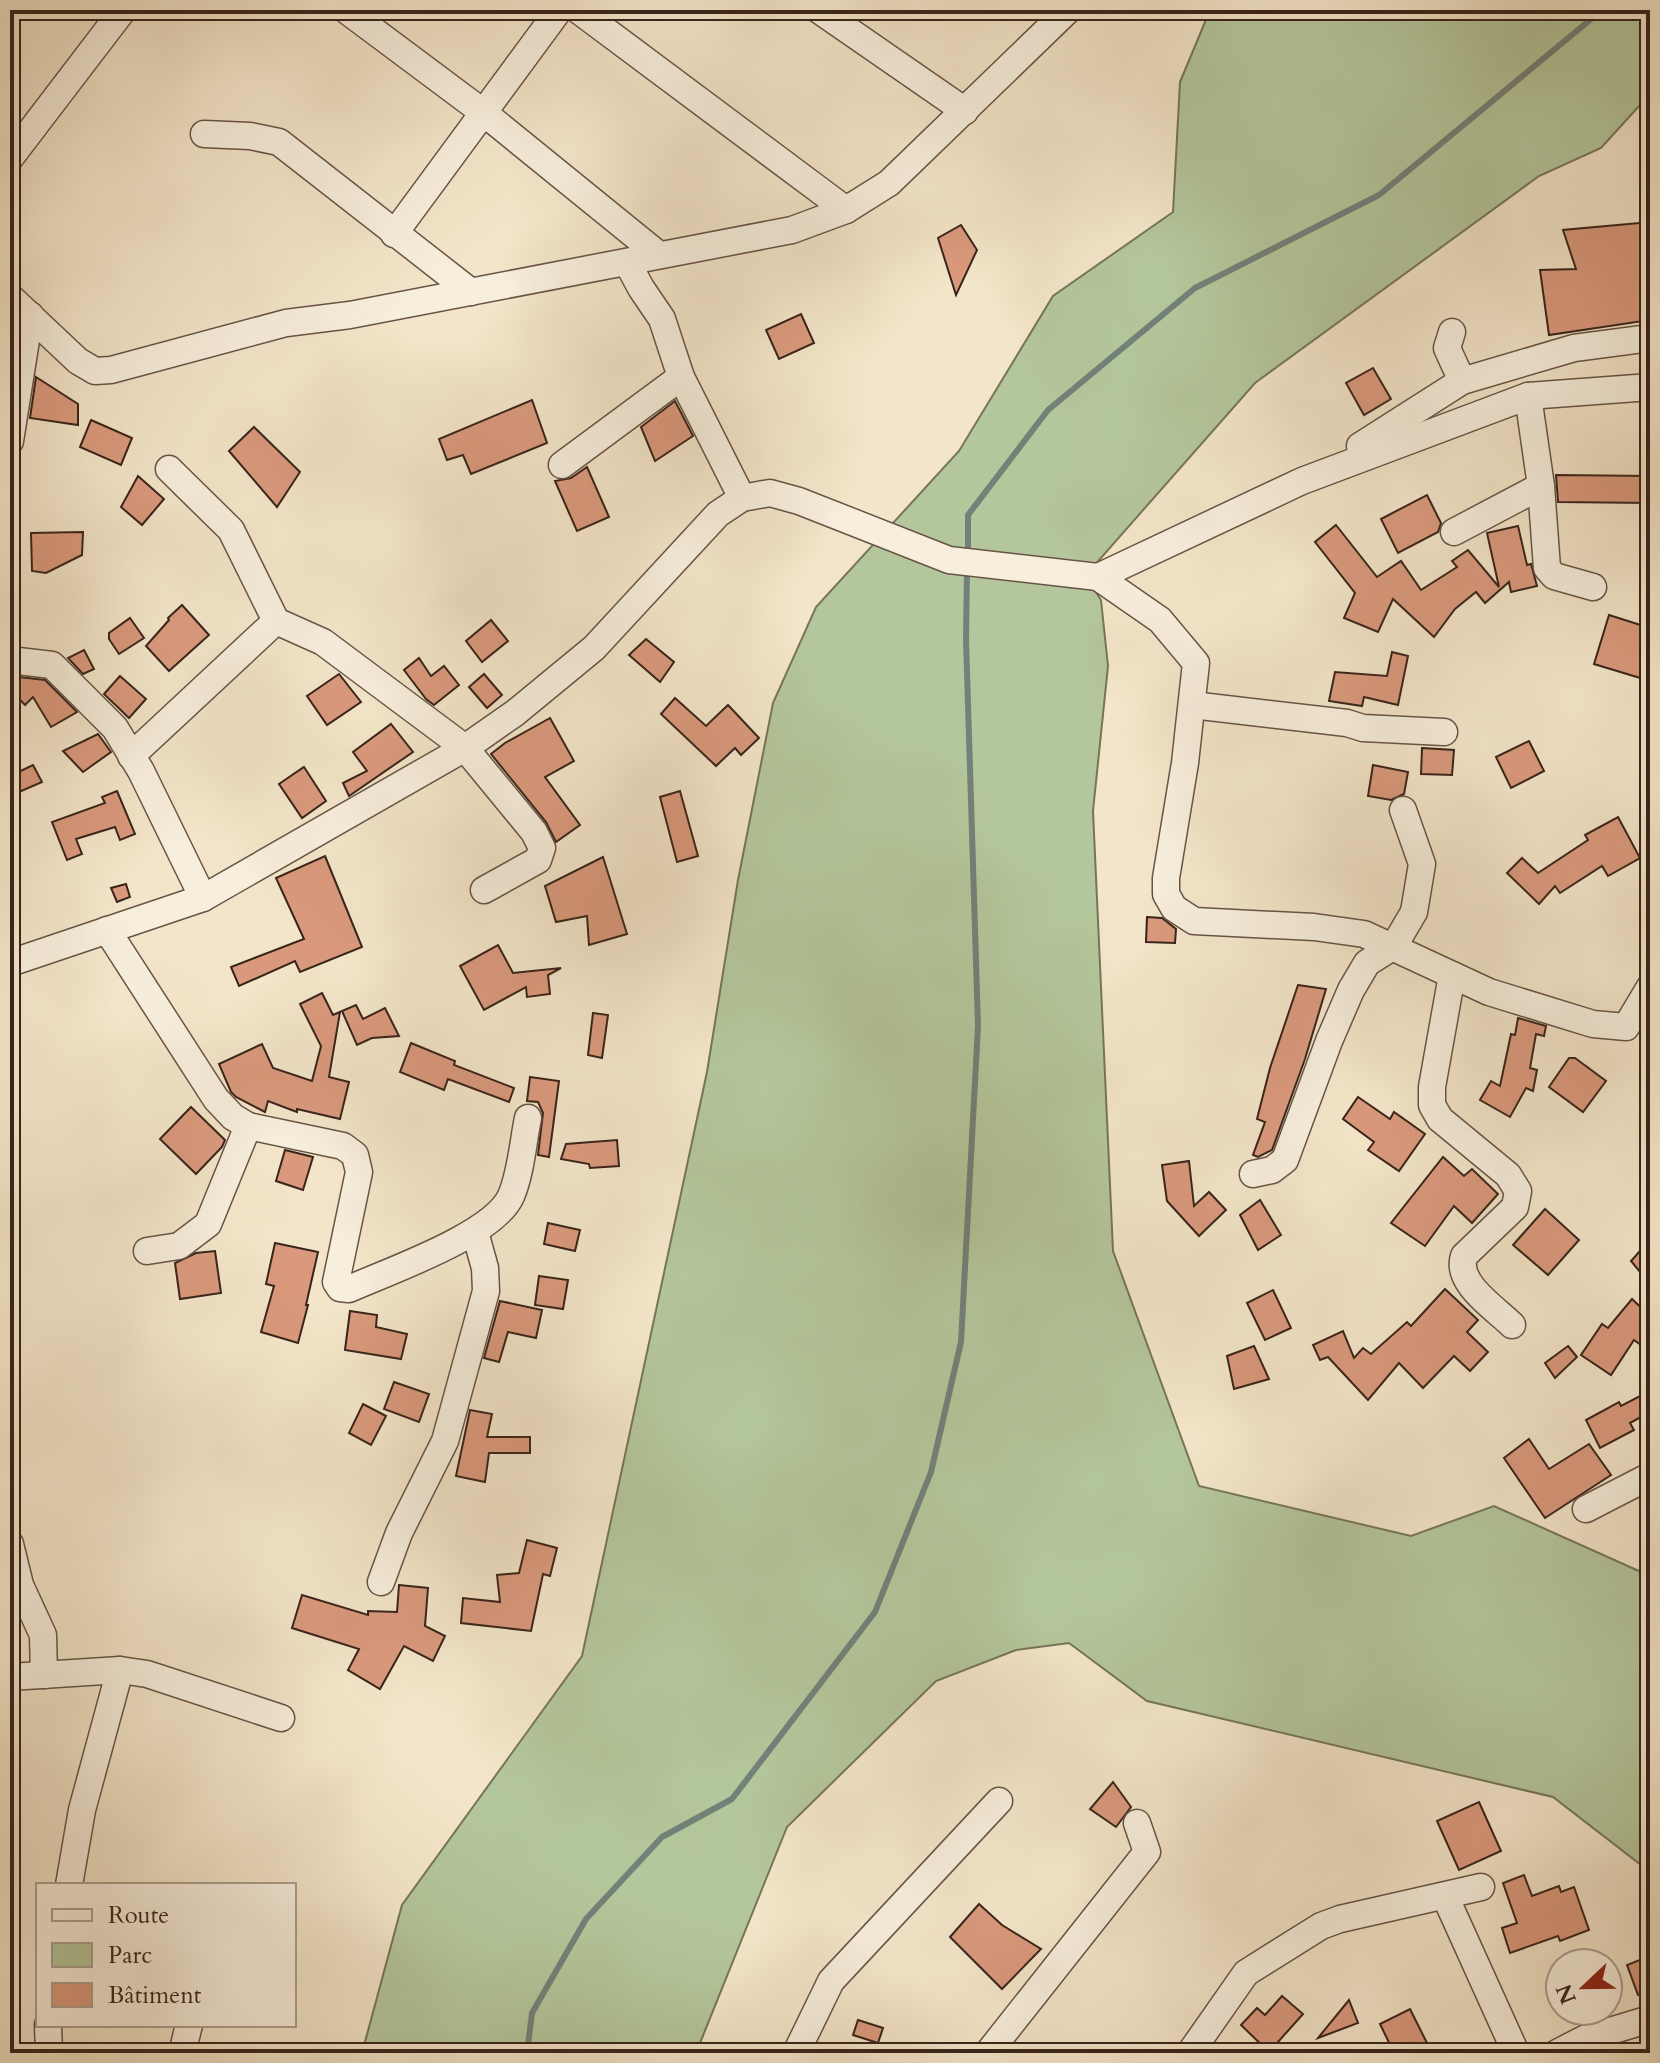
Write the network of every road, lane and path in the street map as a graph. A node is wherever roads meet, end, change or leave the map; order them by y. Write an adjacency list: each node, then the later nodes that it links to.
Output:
1 (123, 10): 10 (street)
2 (346, 10): 8 (street)
3 (559, 10): 8 (street)
4 (578, 10): 11 (street)
5 (819, 10): 7 (street)
6 (1066, 11): 7 (street)
7 (965, 111): 11 (street)
8 (484, 113): 12 (street); 13 (street)
9 (204, 134): 12 (street)
10 (10, 158)
11 (846, 210): 13 (street)
12 (394, 234): 15 (street)
13 (659, 255): 14 (street)
14 (627, 262): 15 (street); 20 (street)
15 (471, 292): 17 (street)
16 (10, 297): 17 (street)
17 (30, 315): 24 (street)
18 (1452, 332): 21 (street)
19 (1650, 338): 21 (street)
20 (681, 377): 25 (street); 29 (street)
21 (1462, 381): 27 (street)
22 (1650, 387): 23 (street)
23 (1528, 396): 27 (street); 28 (street)
24 (10, 441)
25 (562, 465)
26 (169, 469): 33 (street)
27 (1302, 481): 31 (street)
28 (1541, 486): 30 (street); 32 (street)
29 (742, 498): 31 (street); 37 (street)
30 (1454, 532)
31 (1098, 577): 35 (street)
32 (1593, 587)
33 (276, 621): 37 (street); 38 (street)
34 (10, 660): 38 (street)
35 (1192, 705): 36 (street); 43 (street)
36 (1444, 732)
37 (465, 748): 40 (street); 41 (street)
38 (131, 756): 41 (street)
39 (1403, 810): 43 (street)
40 (484, 890)
41 (203, 898): 42 (street)
42 (107, 930): 44 (street); 48 (street)
43 (1394, 946): 45 (street); 49 (street)
44 (10, 963)
45 (1452, 975): 46 (street); 52 (street)
46 (1650, 987)
47 (528, 1118): 50 (street)
48 (248, 1126): 50 (street); 51 (street)
49 (1253, 1174)
50 (475, 1232): 56 (street)
51 (147, 1251)
52 (1512, 1325)
53 (1650, 1476): 54 (street)
54 (1586, 1509)
55 (10, 1544): 58 (street)
56 (381, 1582)
57 (120, 1670): 58 (street); 60 (street); 63 (street)
58 (44, 1675): 59 (street)
59 (10, 1677)
60 (281, 1718)
61 (999, 1801): 71 (street)
62 (1137, 1823): 72 (street)
63 (69, 1883)
64 (1481, 1887): 65 (street)
65 (1445, 1896): 73 (street); 74 (street)
66 (1650, 2019): 75 (street)
67 (48, 2027): 69 (street)
68 (188, 2027): 70 (street)
69 (49, 2053)
70 (182, 2053)
71 (796, 2053)
72 (988, 2053)
73 (1190, 2053)
74 (1516, 2053)
75 (1557, 2053)

